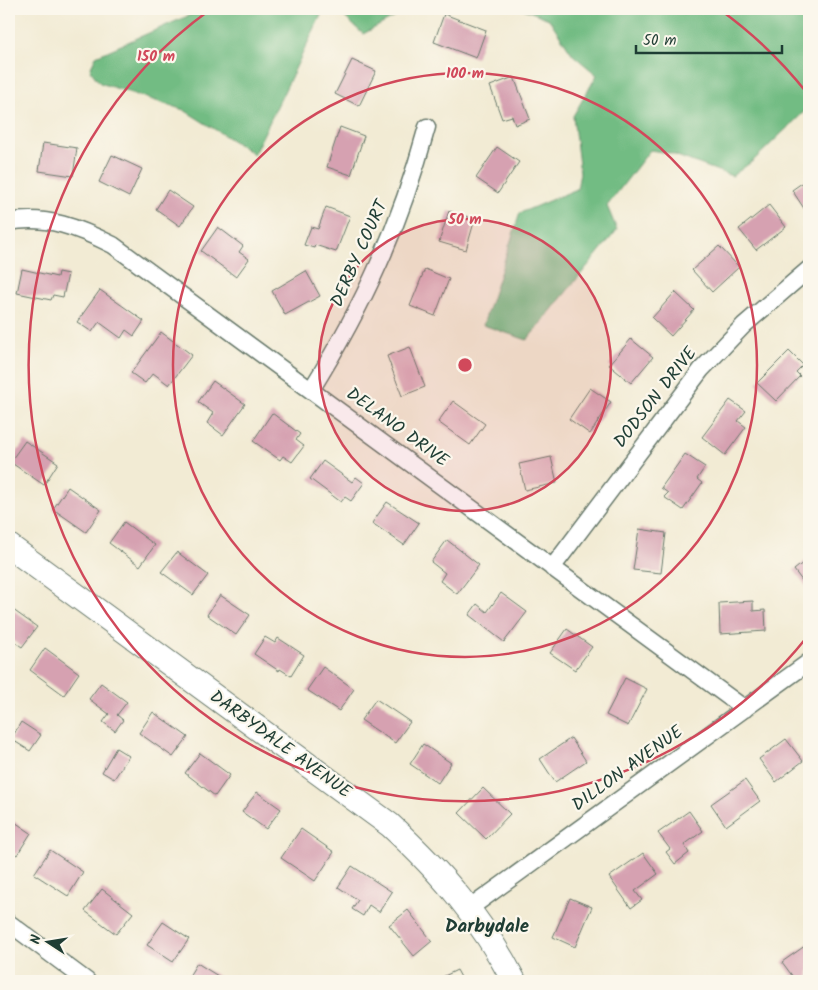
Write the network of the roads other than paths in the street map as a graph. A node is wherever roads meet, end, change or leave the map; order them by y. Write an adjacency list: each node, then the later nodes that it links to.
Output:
1 (427, 127): 4 (street, DERBY COURT)
2 (9, 222): 4 (street, DELANO DRIVE)
3 (809, 269): 6 (street, DODSON DRIVE)
4 (311, 390): 6 (street, DELANO DRIVE)
5 (9, 546): 9 (street, DARBYDALE AVENUE)
6 (552, 568): 8 (street, DELANO DRIVE)
7 (809, 662): 8 (street, DILLON AVENUE)
8 (745, 709): 9 (street, DILLON AVENUE)
9 (470, 908): 12 (street, DARBYDALE AVENUE)
10 (9, 923): 11 (street)
11 (87, 981)
12 (514, 981)

